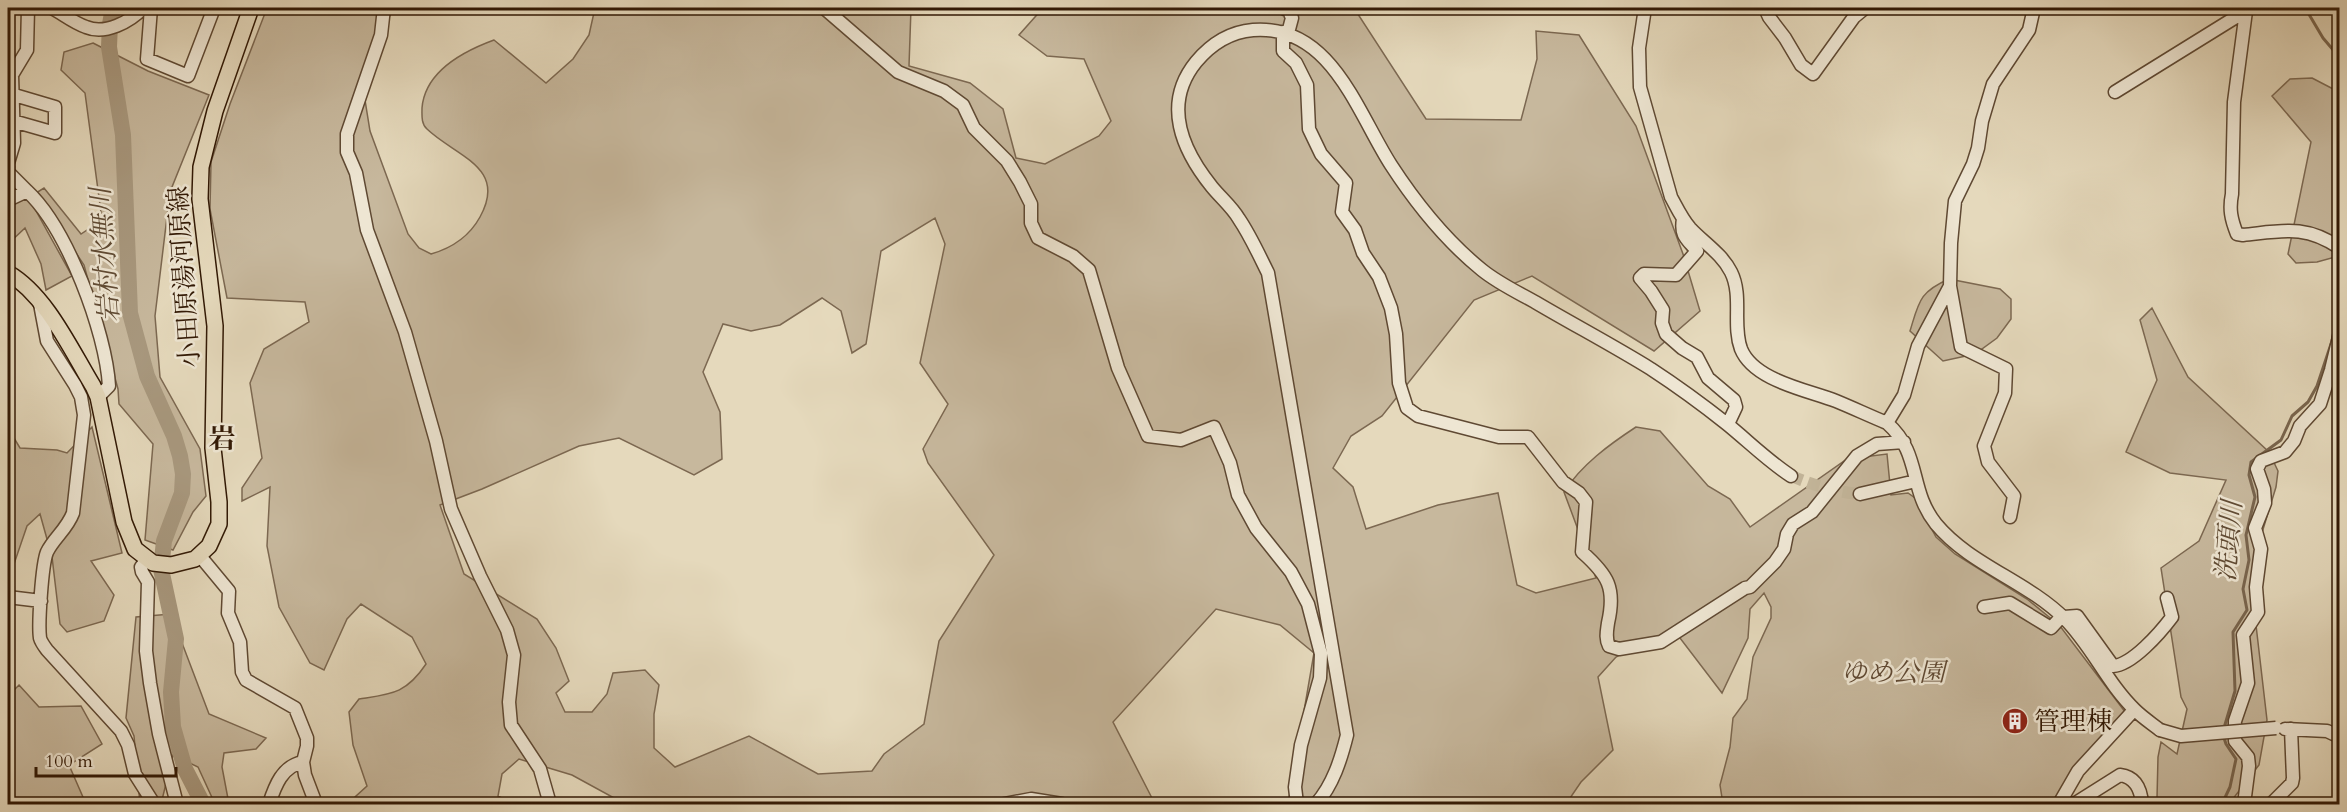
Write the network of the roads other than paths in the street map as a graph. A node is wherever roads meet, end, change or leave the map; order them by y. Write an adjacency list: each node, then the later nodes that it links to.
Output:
1 (28, 8): 17 (street)
2 (52, 8): 3 (street)
3 (143, 8)
4 (152, 8): 5 (street)
5 (214, 8)
6 (250, 8): 36 (main road, 小田原湯河原線)
7 (384, 8): 51 (street)
8 (824, 8): 54 (street)
9 (1282, 8): 15 (street)
10 (1645, 8): 22 (street)
11 (1766, 8): 12 (street)
12 (1865, 8)
13 (2034, 8): 25 (street)
14 (2248, 9): 16 (street); 23 (street)
15 (1286, 32): 30 (street); 31 (street); 55 (street)
16 (2115, 92)
17 (11, 94): 18 (street); 18 (street)
18 (13, 121): 19 (street)
19 (8, 165): 20 (street)
20 (27, 191): 21 (street); 28 (street)
21 (8, 200)
22 (1683, 219): 29 (street); 30 (street)
23 (2340, 248)
24 (8, 273): 26 (main road)
25 (1950, 286): 29 (street); 35 (street)
26 (40, 301): 28 (main road); 40 (street)
27 (2340, 333): 58 (street)
28 (98, 397): 37 (main road)
29 (1887, 423): 31 (street)
30 (1728, 424): 32 (street)
31 (1904, 442): 33 (street)
32 (1791, 476)
33 (1916, 481): 34 (street); 42 (street)
34 (1860, 494)
35 (2010, 517)
36 (200, 556): 37 (main road); 46 (street)
37 (150, 561): 48 (street)
38 (8, 597): 40 (street)
39 (2168, 598): 42 (street)
40 (41, 601): 47 (street)
41 (1984, 606): 42 (street)
42 (2063, 616): 43 (street)
43 (2134, 710): 44 (street, bridge); 56 (street)
44 (2291, 729): 45 (street); 59 (street)
45 (2340, 736)
46 (303, 762): 49 (street); 50 (street)
47 (154, 804)
48 (177, 804)
49 (269, 804)
50 (316, 804)
51 (550, 804)
52 (1004, 804): 53 (street)
53 (1062, 804)
54 (1297, 804)
55 (1316, 804)
56 (2066, 804): 57 (street)
57 (2142, 804)
58 (2244, 804)
59 (2271, 804)

